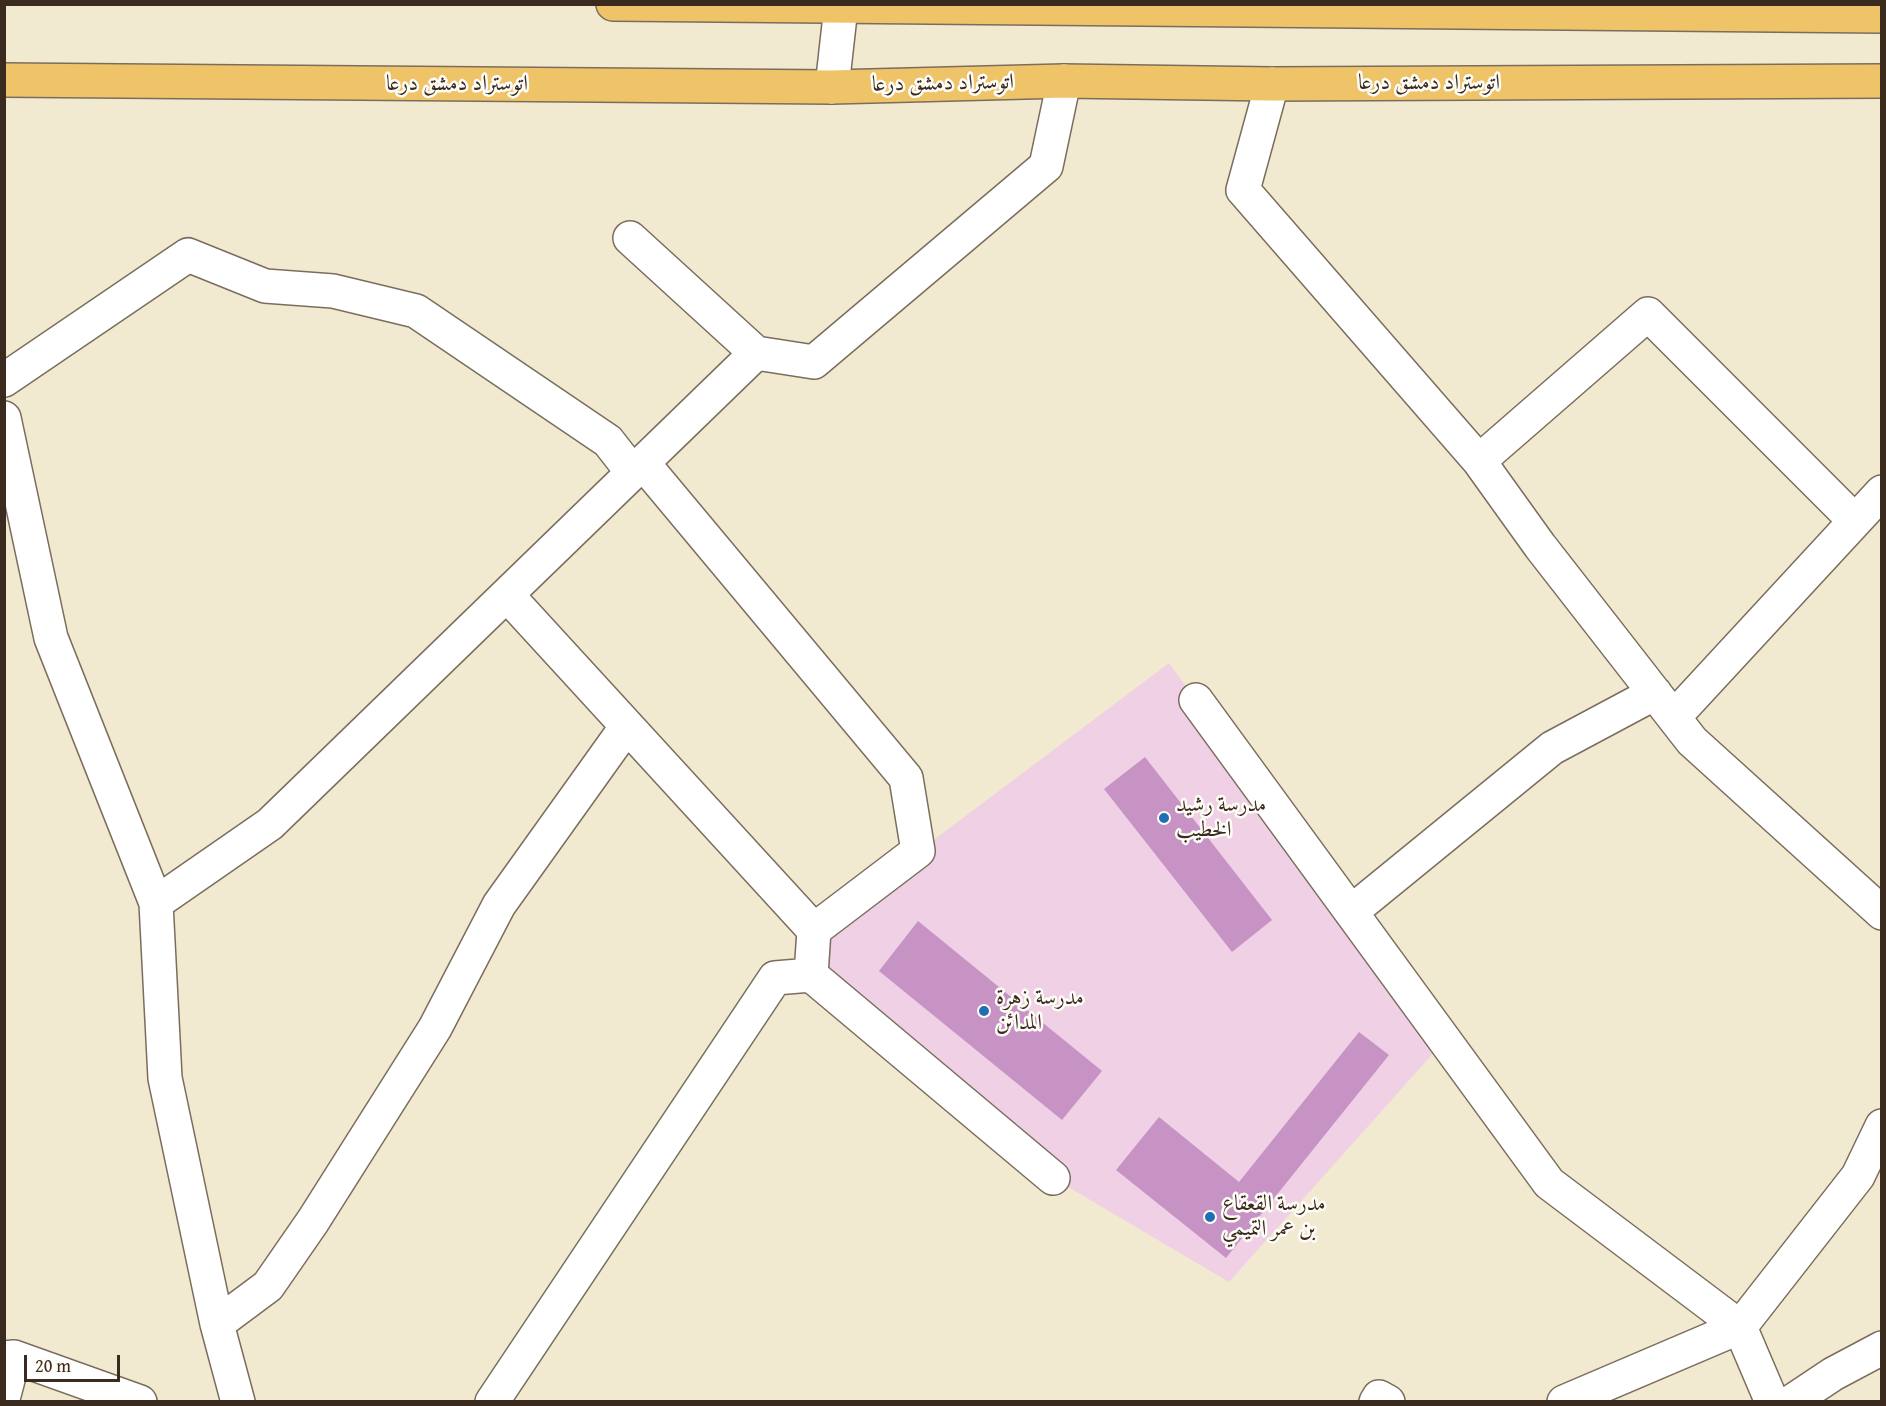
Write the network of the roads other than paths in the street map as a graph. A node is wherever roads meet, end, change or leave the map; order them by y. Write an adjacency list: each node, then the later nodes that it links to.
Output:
1 (613, 4): 2 (highway)
2 (841, 7): 3 (highway); 9 (street)
3 (1275, 8): 4 (highway)
4 (1881, 16)
5 (4, 81): 9 (highway, اتوستراد دمشق درعا)
6 (1064, 81): 8 (highway, اتوستراد دمشق درعا); 9 (highway, اتوستراد دمشق درعا); 11 (street)
7 (1881, 81): 8 (highway, اتوستراد دمشق درعا)
8 (1272, 84): 14 (street)
9 (831, 87)
10 (630, 238): 11 (street)
11 (756, 353): 15 (street)
12 (4, 380): 15 (street)
13 (4, 418): 22 (street)
14 (1479, 461): 17 (street); 20 (street)
15 (638, 468): 18 (street); 25 (street)
16 (1881, 492): 17 (street)
17 (1855, 521): 20 (street)
18 (507, 595): 21 (street); 22 (street)
19 (1196, 700): 23 (street)
20 (1664, 705): 23 (street); 24 (street)
21 (627, 726): 25 (street); 29 (street)
22 (156, 903): 29 (street)
23 (1351, 912): 30 (street)
24 (1881, 913)
25 (814, 930): 26 (street)
26 (810, 975): 28 (street); 36 (street)
27 (1881, 1126): 30 (street)
28 (1053, 1178)
29 (217, 1324): 35 (street)
30 (1740, 1327): 39 (street); 40 (street)
31 (1881, 1348): 41 (street)
32 (9, 1357): 33 (street); 34 (street)
33 (4, 1395)
34 (140, 1401)
35 (238, 1401)
36 (492, 1401)
37 (1376, 1401): 38 (street)
38 (1388, 1401)
39 (1564, 1401)
40 (1772, 1401)
41 (1791, 1401)

